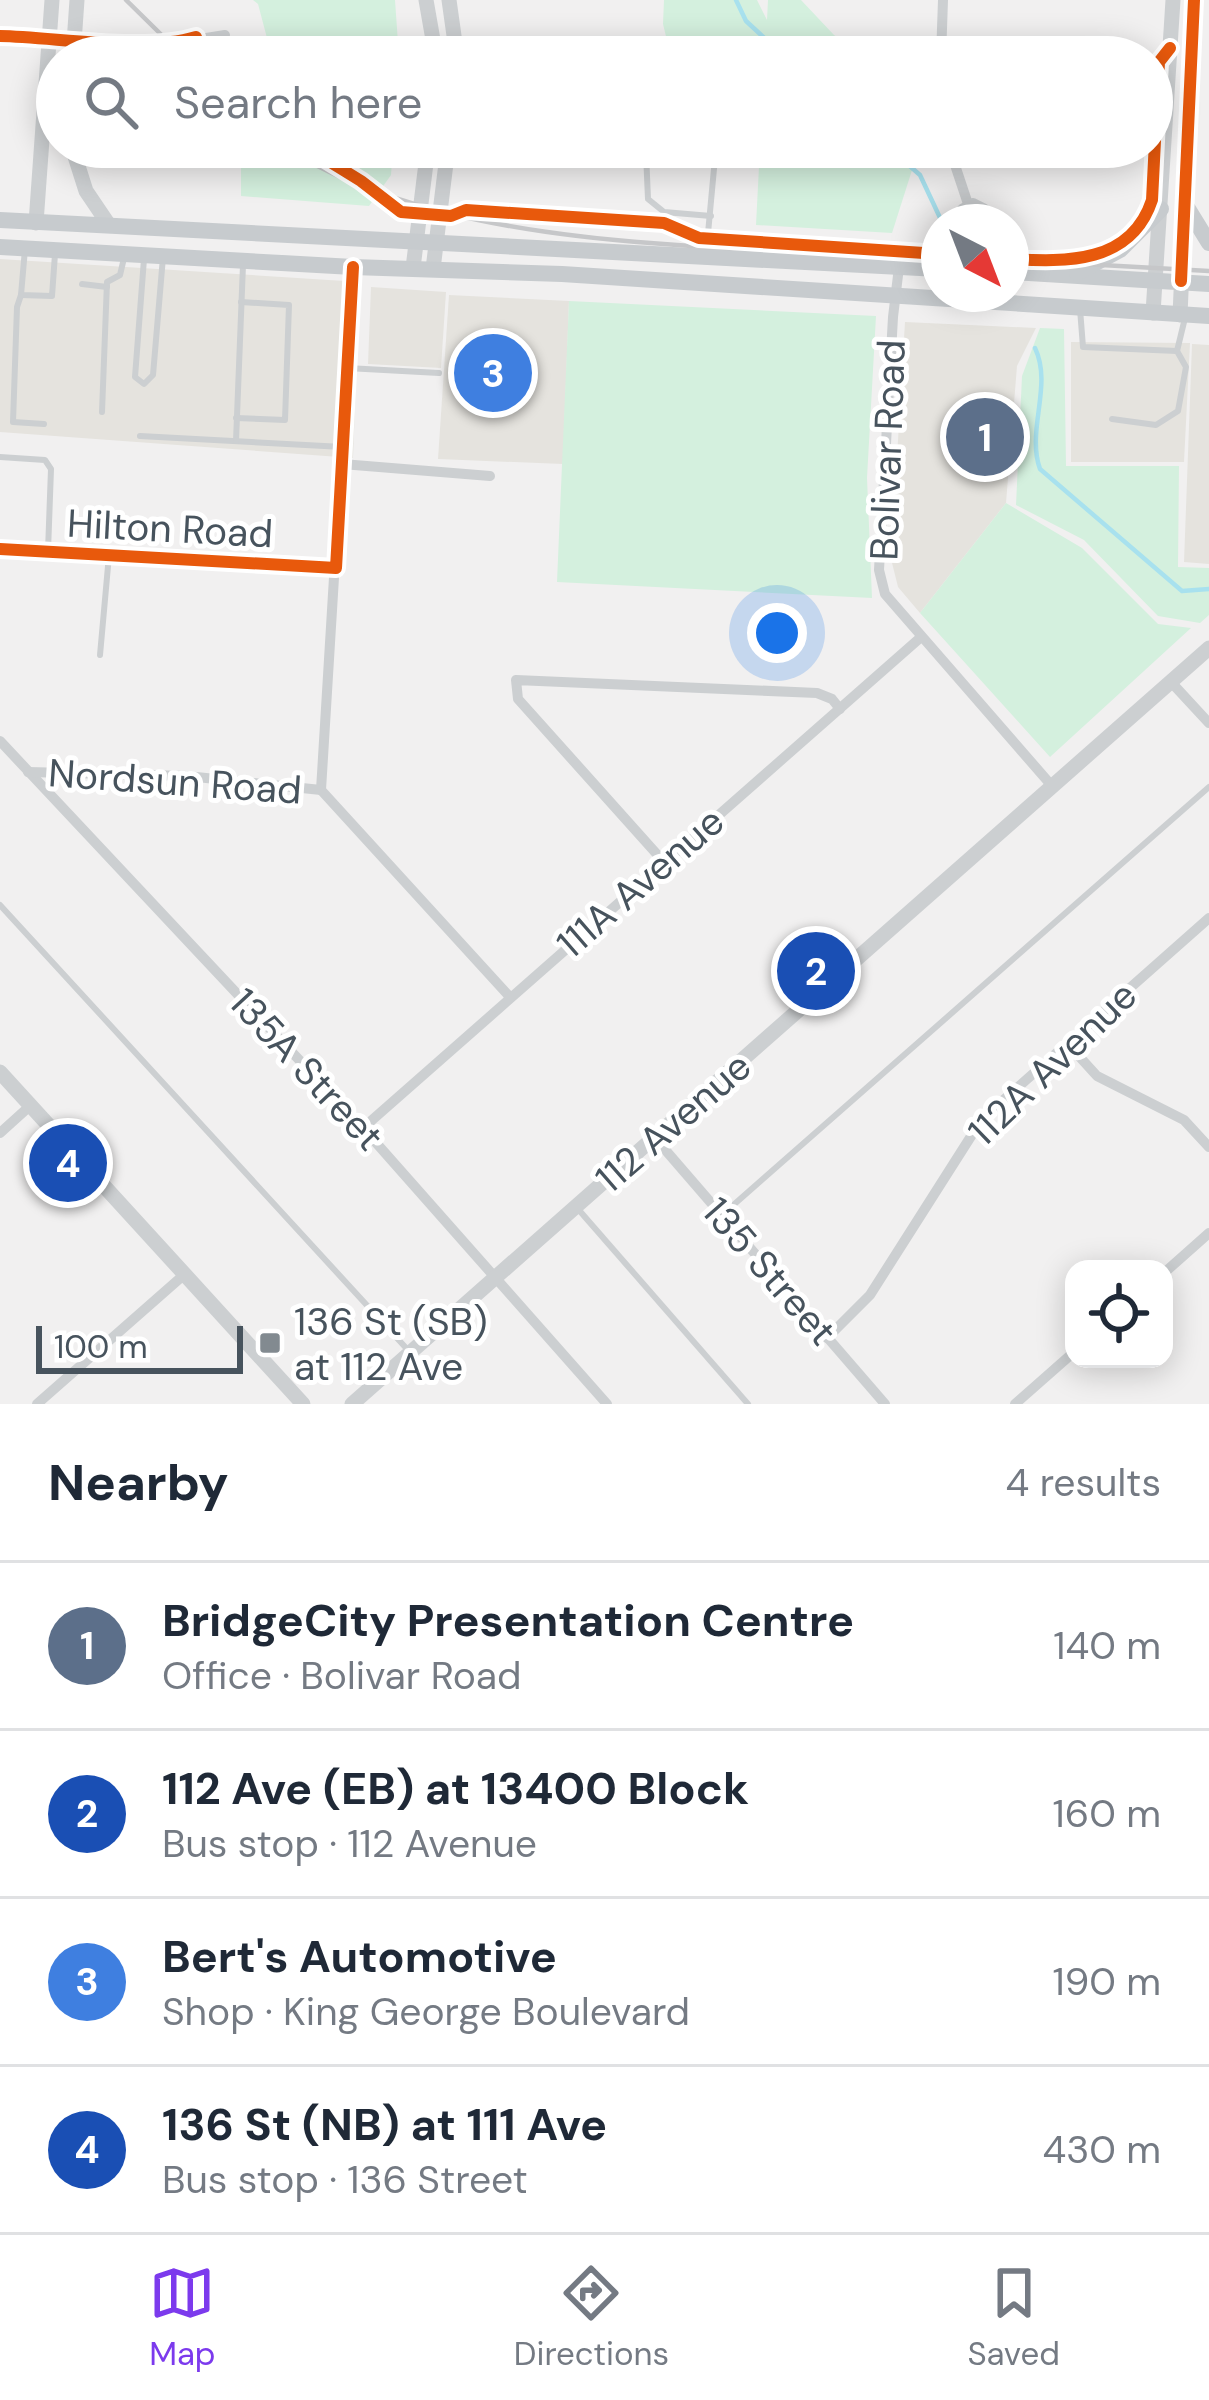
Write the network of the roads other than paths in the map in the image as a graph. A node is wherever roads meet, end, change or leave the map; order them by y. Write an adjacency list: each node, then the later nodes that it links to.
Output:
1 (52, 0): 10 (main road)
2 (77, 0): 11 (main road)
3 (426, 0): 13 (main road)
4 (449, 0): 14 (main road)
5 (943, 0): 15 (street)
6 (1173, 0): 16 (main road)
7 (1194, 0): 27 (main road)
8 (225, 35): 12 (street)
9 (0, 36): 17 (main road)
10 (50, 36)
11 (75, 36)
12 (219, 36)
13 (432, 36)
14 (454, 36)
15 (941, 36)
16 (1171, 36)
17 (36, 37)
18 (40, 168): 31 (main road)
19 (79, 168): 32 (main road)
20 (428, 168): 34 (main road)
21 (443, 168): 34 (main road)
22 (647, 168): 29 (lane)
23 (714, 168): 29 (lane)
24 (956, 168): 26 (street)
25 (1163, 168): 28 (main road)
26 (968, 204)
27 (1185, 204): 33 (main road); 50 (main road)
28 (1161, 209): 48 (main road); 49 (main road)
29 (711, 216): 39 (lane)
30 (0, 220): 31 (main road)
31 (36, 223): 32 (main road)
32 (109, 225): 34 (main road)
33 (1209, 243)
34 (426, 244): 39 (main road); 45 (main road); 46 (main road)
35 (0, 247): 36 (main road)
36 (25, 249): 37 (main road); 54 (lane)
37 (55, 250): 38 (main road); 54 (lane)
38 (125, 254): 40 (main road); 53 (lane)
39 (706, 255): 42 (main road)
40 (154, 256): 40 (lane); 41 (main road)
41 (243, 262): 43 (main road); 56 (lane)
42 (899, 266): 44 (main road); 55 (street, Bolivar Road)
43 (353, 267): 45 (main road); 62 (street)
44 (921, 267)
45 (413, 268): 46 (main road)
46 (433, 269): 55 (main road)
47 (1029, 273): 48 (main road)
48 (1072, 275): 49 (main road)
49 (1156, 279): 50 (main road); 58 (main road)
50 (1181, 281): 52 (main road); 59 (main road)
51 (82, 284): 53 (lane)
52 (1209, 284)
53 (107, 287): 64 (lane)
54 (21, 295): 67 (lane)
55 (895, 298): 57 (main road); 78 (street, Bolivar Road)
56 (242, 302): 65 (lane); 65 (lane)
57 (1080, 309): 58 (main road); 61 (lane)
58 (1153, 313): 59 (main road)
59 (1182, 315): 60 (main road); 61 (lane)
60 (1209, 316)
61 (1177, 351): 66 (lane)
62 (347, 368): 63 (lane); 70 (street)
63 (440, 373)
64 (102, 412)
65 (236, 418): 69 (lane)
66 (1112, 418)
67 (44, 424)
68 (140, 436): 69 (lane)
69 (236, 441): 70 (lane)
70 (343, 447): 72 (street)
71 (0, 457): 75 (lane)
72 (342, 464): 73 (street); 77 (street)
73 (490, 476)
74 (0, 549): 75 (street, Hilton Road)
75 (48, 551): 76 (street, Hilton Road)
76 (109, 555): 77 (street, Hilton Road); 80 (lane)
77 (336, 568): 88 (street)
78 (920, 638): 82 (street, 111A Avenue); 86 (street, Bolivar Road)
79 (1209, 648): 81 (main road, 112 Avenue)
80 (100, 656)
81 (1171, 682): 83 (street); 86 (main road, 112 Avenue)
82 (840, 709): 89 (street, 111A Avenue); 89 (street)
83 (1209, 723)
84 (0, 741): 85 (street, 135A Street)
85 (28, 772): 88 (street, Nordsun Road); 96 (street, 135A Street)
86 (1052, 785): 98 (main road, 112 Avenue)
87 (1209, 787): 101 (lane)
88 (321, 790): 92 (street)
89 (663, 861): 92 (street, 111A Avenue)
90 (0, 905): 107 (lane)
91 (1209, 918): 93 (street, 112A Avenue)
92 (509, 996): 96 (street, 111A Avenue)
93 (1067, 1043): 99 (street); 106 (street, 112A Avenue)
94 (0, 1072): 95 (main road)
95 (31, 1105): 97 (street); 104 (main road)
96 (363, 1128): 105 (street, 135A Street)
97 (0, 1132)
98 (656, 1138): 100 (main road, 112 Avenue); 101 (street, 135 Street)
99 (1209, 1147)
100 (576, 1206): 105 (main road, 112 Avenue); 113 (lane)
101 (722, 1215): 106 (street, 135 Street)
102 (1209, 1234): 103 (street)
103 (1173, 1265)
104 (186, 1273): 109 (street); 110 (main road)
105 (496, 1277): 107 (main road, 112 Avenue); 112 (street, 135A Street)
106 (827, 1338): 114 (street, 135 Street)
107 (410, 1353): 111 (main road, 112 Avenue)
108 (1065, 1360): 115 (street)
109 (37, 1404)
110 (303, 1404)
111 (352, 1404)
112 (608, 1404)
113 (748, 1404)
114 (885, 1404)
115 (1015, 1404)

